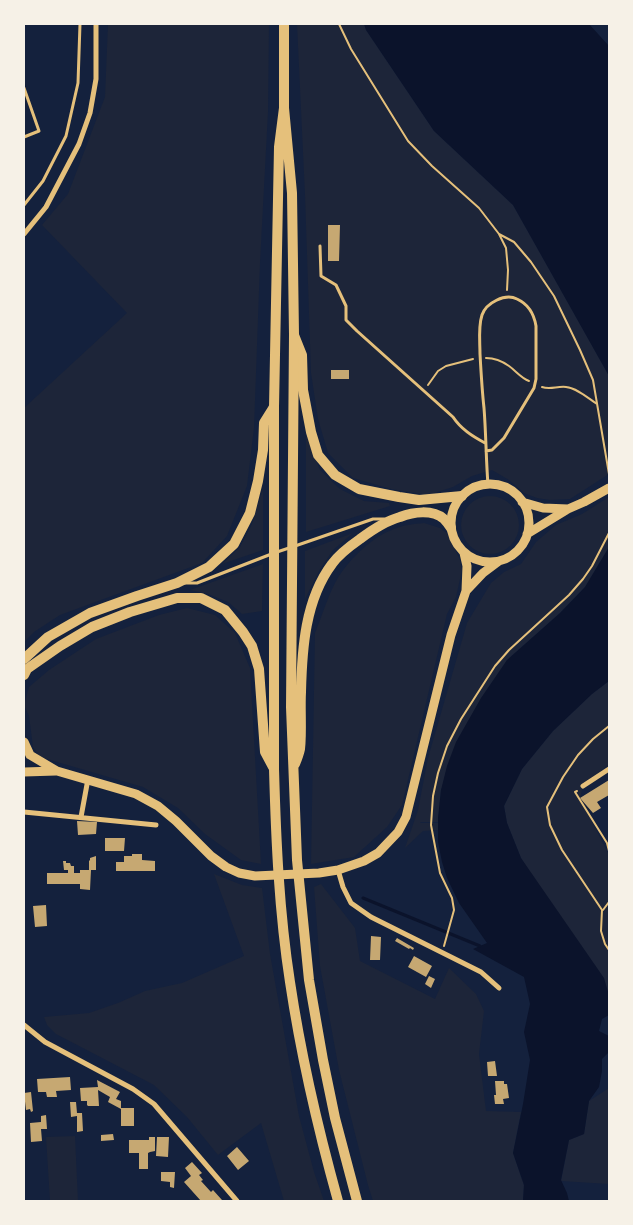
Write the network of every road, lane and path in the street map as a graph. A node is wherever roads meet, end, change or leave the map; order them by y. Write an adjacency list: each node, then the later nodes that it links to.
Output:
1 (80, 24): 8 (lane)
2 (96, 24): 9 (street)
3 (284, 24): 6 (main road)
4 (339, 24): 10 (path)
5 (24, 88): 7 (lane)
6 (284, 108): 13 (main road); 18 (main road)
7 (24, 137)
8 (24, 205)
9 (24, 234)
10 (500, 234): 12 (path); 17 (path)
11 (320, 246): 16 (lane)
12 (506, 298): 14 (lane); 15 (lane)
13 (294, 335): 24 (main road); 31 (main road)
14 (480, 358): 15 (path); 16 (path); 19 (lane)
15 (535, 384): 17 (path); 20 (lane)
16 (424, 390): 19 (lane)
17 (597, 404): 21 (path)
18 (274, 407): 32 (main road); 35 (main road)
19 (485, 443): 20 (lane)
20 (486, 451): 22 (lane)
21 (609, 474)
22 (488, 485): 24 (main road); 25 (main road)
23 (609, 488): 26 (main road)
24 (462, 496): 28 (main road)
25 (522, 502): 26 (main road); 29 (main road)
26 (568, 509): 29 (main road)
27 (395, 518): 28 (main road); 31 (lane); 42 (main road)
28 (451, 528): 33 (main road)
29 (527, 534): 34 (main road)
30 (609, 534): 55 (path)
31 (292, 547): 32 (lane); 42 (main road)
32 (274, 553): 35 (lane); 41 (main road)
33 (464, 553): 34 (main road); 36 (main road)
34 (500, 561): 36 (main road)
35 (177, 583): 37 (main road)
36 (466, 591): 52 (main road)
37 (24, 659)
38 (24, 675): 41 (main road)
39 (609, 726): 54 (path)
40 (24, 742): 44 (main road)
41 (274, 769): 60 (main road)
42 (293, 769): 61 (main road)
43 (609, 770): 47 (street)
44 (57, 771): 45 (main road); 46 (main road)
45 (24, 772)
46 (88, 779): 49 (street); 52 (main road)
47 (583, 786): 51 (path)
48 (24, 812): 49 (street)
49 (81, 817): 50 (street)
50 (156, 825)
51 (609, 851)
52 (338, 870): 57 (street)
53 (609, 902): 54 (path)
54 (602, 910): 56 (path)
55 (447, 937)
56 (609, 950)
57 (499, 988)
58 (24, 1025): 59 (street)
59 (237, 1201)
60 (338, 1201)
61 (357, 1201)

